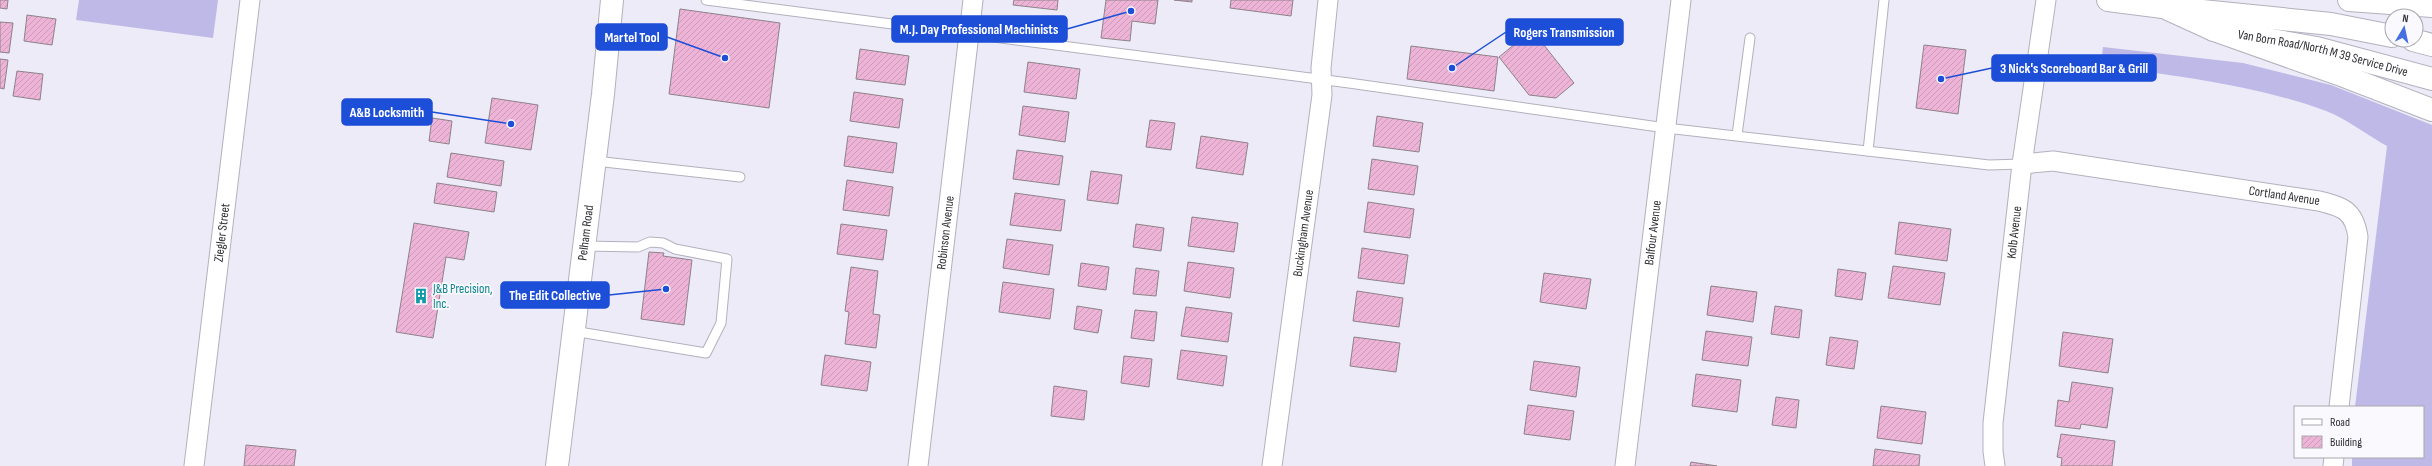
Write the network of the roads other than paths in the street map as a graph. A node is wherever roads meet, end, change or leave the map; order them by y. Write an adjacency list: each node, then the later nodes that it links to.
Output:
1 (250, 0): 30 (street, Ziegler Street)
2 (612, 0): 24 (main road, Pelham Road)
3 (706, 0): 15 (lane)
4 (974, 0): 15 (street, Robinson Avenue)
5 (1328, 0): 19 (street, Buckingham Avenue)
6 (1681, 0): 21 (street, Balfour Avenue)
7 (1884, 0): 23 (lane)
8 (2046, 0): 25 (street, Kolb Avenue)
9 (2108, 0): 13 (main road)
10 (2199, 0): 13 (main road)
11 (2349, 0): 12 (main road)
12 (2432, 6)
13 (2163, 7): 14 (main road); 16 (main road)
14 (2214, 30): 18 (main road, Van Born Road/North M 39 Service Drive); 20 (main road)
15 (970, 33): 19 (lane); 32 (street, Robinson Avenue)
16 (2384, 34)
17 (1750, 38): 22 (lane)
18 (2432, 79)
19 (1322, 80): 21 (lane); 33 (street, Buckingham Avenue)
20 (2432, 110)
21 (1666, 128): 22 (lane); 34 (street, Balfour Avenue)
22 (1737, 135): 23 (lane)
23 (1868, 151): 25 (lane)
24 (595, 161): 26 (lane); 27 (main road, Pelham Road)
25 (2022, 164): 29 (street, Cortland Avenue); 35 (street, Kolb Avenue)
26 (740, 177)
27 (584, 246): 28 (main road, Pelham Road); 28 (lane)
28 (573, 331): 31 (main road, Pelham Road)
29 (2339, 406)
30 (194, 466)
31 (557, 466)
32 (918, 466)
33 (1272, 466)
34 (1625, 466)
35 (1995, 466)

